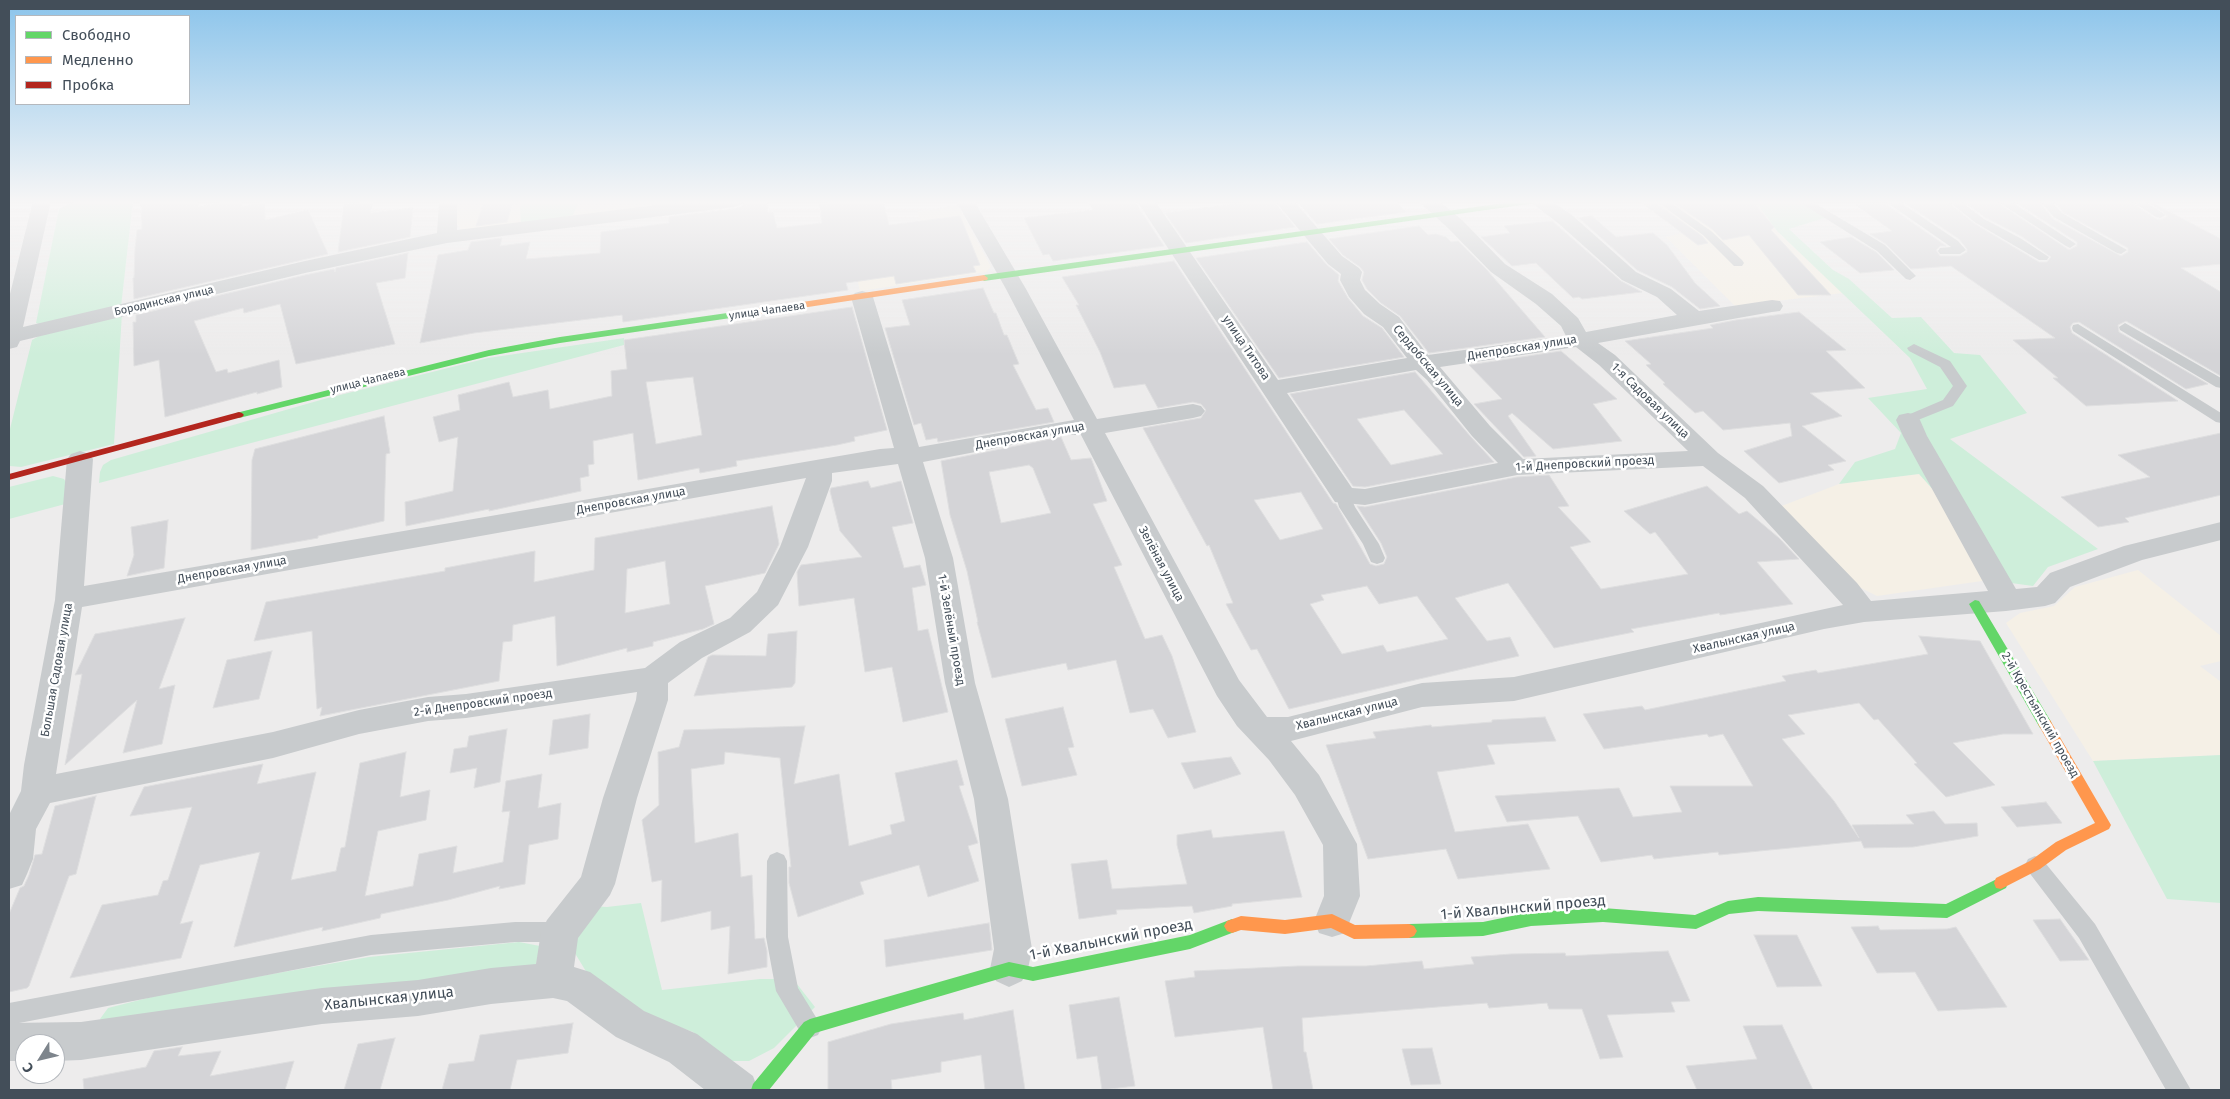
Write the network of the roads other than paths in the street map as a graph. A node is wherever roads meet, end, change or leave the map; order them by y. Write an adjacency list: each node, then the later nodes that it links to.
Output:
1 (30, 252): 21 (street)
2 (372, 252): 21 (street, Бородинская улица)
3 (995, 252): 14 (street, Зелёная улица)
4 (1178, 252): 14 (street, улица Чапаева)
5 (1180, 252): 26 (street, улица Титова)
6 (1329, 252): 24 (street, Сердобская улица)
7 (1483, 252): 22 (street, 1-я Садовая улица)
8 (1602, 252): 18 (street)
9 (1727, 252): 13 (lane)
10 (1885, 252): 15 (lane)
11 (2036, 252): 12 (lane)
12 (2043, 257)
13 (1738, 263)
14 (1008, 275): 16 (street, улица Чапаева); 30 (street, Зелёная улица)
15 (1910, 276)
16 (862, 297): 31 (street, 1-й Зелёный проезд); 33 (street, улица Чапаева)
17 (1772, 306): 18 (street, Днепровская улица)
18 (1694, 318): 22 (street, Днепровская улица)
19 (2125, 327): 25 (lane)
20 (2078, 328): 28 (lane)
21 (9, 339)
22 (1579, 339): 24 (street, Днепровская улица); 32 (street, 1-я Садовая улица)
23 (1914, 348): 29 (lane)
24 (1423, 364): 26 (street, Днепровская улица); 34 (street, Сердобская улица)
25 (2221, 384)
26 (1273, 388): 37 (street, улица Титова)
27 (1193, 410): 30 (street, Днепровская улица)
28 (2221, 419)
29 (1908, 420): 41 (street)
30 (1087, 426): 31 (street, Днепровская улица); 45 (street, Зелёная улица)
31 (907, 455): 35 (street, Днепровская улица); 53 (street, 1-й Зелёный проезд)
32 (1709, 458): 34 (street, 1-й Днепровский проезд); 43 (street, 1-я Садовая улица)
33 (80, 459): 36 (street, улица Чапаева); 40 (street, Большая Садовая улица)
34 (1517, 467): 37 (street, 1-й Днепровский проезд)
35 (819, 468): 40 (street, Днепровская улица); 44 (street, 2-й Днепровский проезд)
36 (9, 477)
37 (1344, 496): 39 (lane)
38 (2221, 531): 41 (street, Хвалынская улица)
39 (1377, 558)
40 (69, 600): 46 (street, Большая Садовая улица)
41 (2006, 601): 42 (street, Хвалынская улица)
42 (1975, 604): 43 (street, Хвалынская улица); 47 (street, 2-й Крестьянский проезд)
43 (1864, 612): 45 (street, Хвалынская улица)
44 (653, 678): 46 (street, 2-й Днепровский проезд); 52 (street)
45 (1259, 729): 51 (street, Зелёная улица)
46 (38, 792): 50 (street, Большая Садовая улица)
47 (2104, 825): 49 (street, 1-й Хвалынский проезд)
48 (777, 861): 56 (lane)
49 (2035, 865): 51 (street, 1-й Хвалынский проезд); 60 (lane)
50 (9, 874)
51 (1332, 920): 53 (street, 1-й Хвалынский проезд)
52 (560, 932): 54 (street); 55 (lane)
53 (1009, 969): 56 (street, 1-й Хвалынский проезд)
54 (553, 980): 57 (street, Хвалынская улица); 58 (street, Хвалынская улица)
55 (9, 1014)
56 (810, 1026): 59 (street)
57 (9, 1042)
58 (738, 1090)
59 (759, 1090)
60 (2178, 1090)

